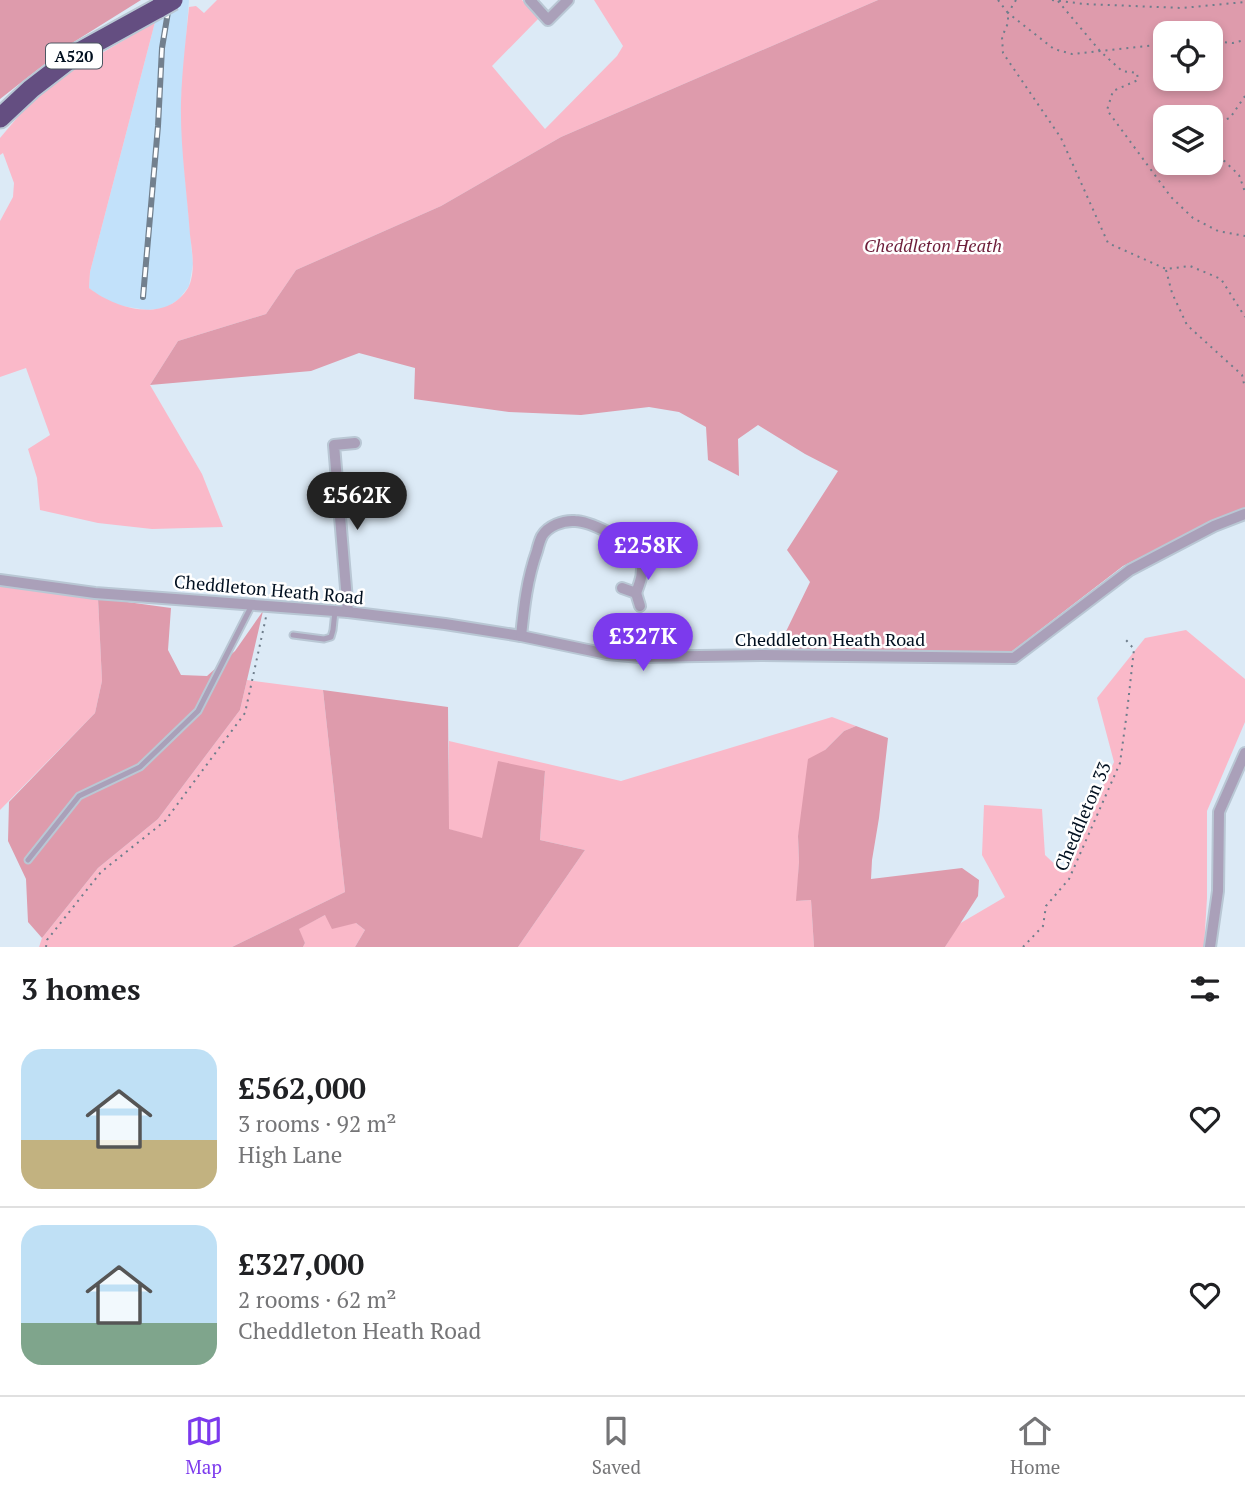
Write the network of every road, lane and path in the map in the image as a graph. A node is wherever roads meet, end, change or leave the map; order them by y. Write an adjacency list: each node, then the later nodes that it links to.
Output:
1 (530, 0): 2 (street)
2 (568, 0)
3 (998, 0): 9 (path)
4 (1016, 0): 9 (path)
5 (1052, 0): 6 (path)
6 (1058, 1): 7 (path); 13 (path)
7 (1245, 2)
8 (166, 4): 15 (highway, A520)
9 (1008, 13): 13 (path); 18 (path)
10 (1245, 40): 11 (path)
11 (1223, 42)
12 (1153, 45): 13 (path)
13 (1100, 51): 17 (path)
14 (1245, 96): 16 (path)
15 (0, 118)
16 (1245, 192)
17 (1245, 236)
18 (1166, 269): 19 (path); 20 (path)
19 (1245, 317)
20 (1244, 374): 21 (path)
21 (1245, 388)
22 (355, 443): 31 (street)
23 (1245, 514): 33 (street, Cheddleton Heath Road)
24 (0, 580): 27 (street, Cheddleton Heath Road)
25 (622, 587): 26 (street)
26 (636, 593): 29 (street); 33 (street)
27 (252, 605): 28 (street, Cheddleton Heath Road); 36 (lane)
28 (268, 606): 30 (street, Cheddleton Heath Road); 37 (path)
29 (640, 606)
30 (335, 611): 31 (street, Cheddleton Heath Road); 32 (lane)
31 (348, 612): 33 (street, Cheddleton Heath Road)
32 (293, 635)
33 (521, 636)
34 (1126, 639): 38 (path, Cheddleton 33)
35 (1245, 753): 39 (street)
36 (28, 860)
37 (46, 947)
38 (1023, 947)
39 (1210, 947)

